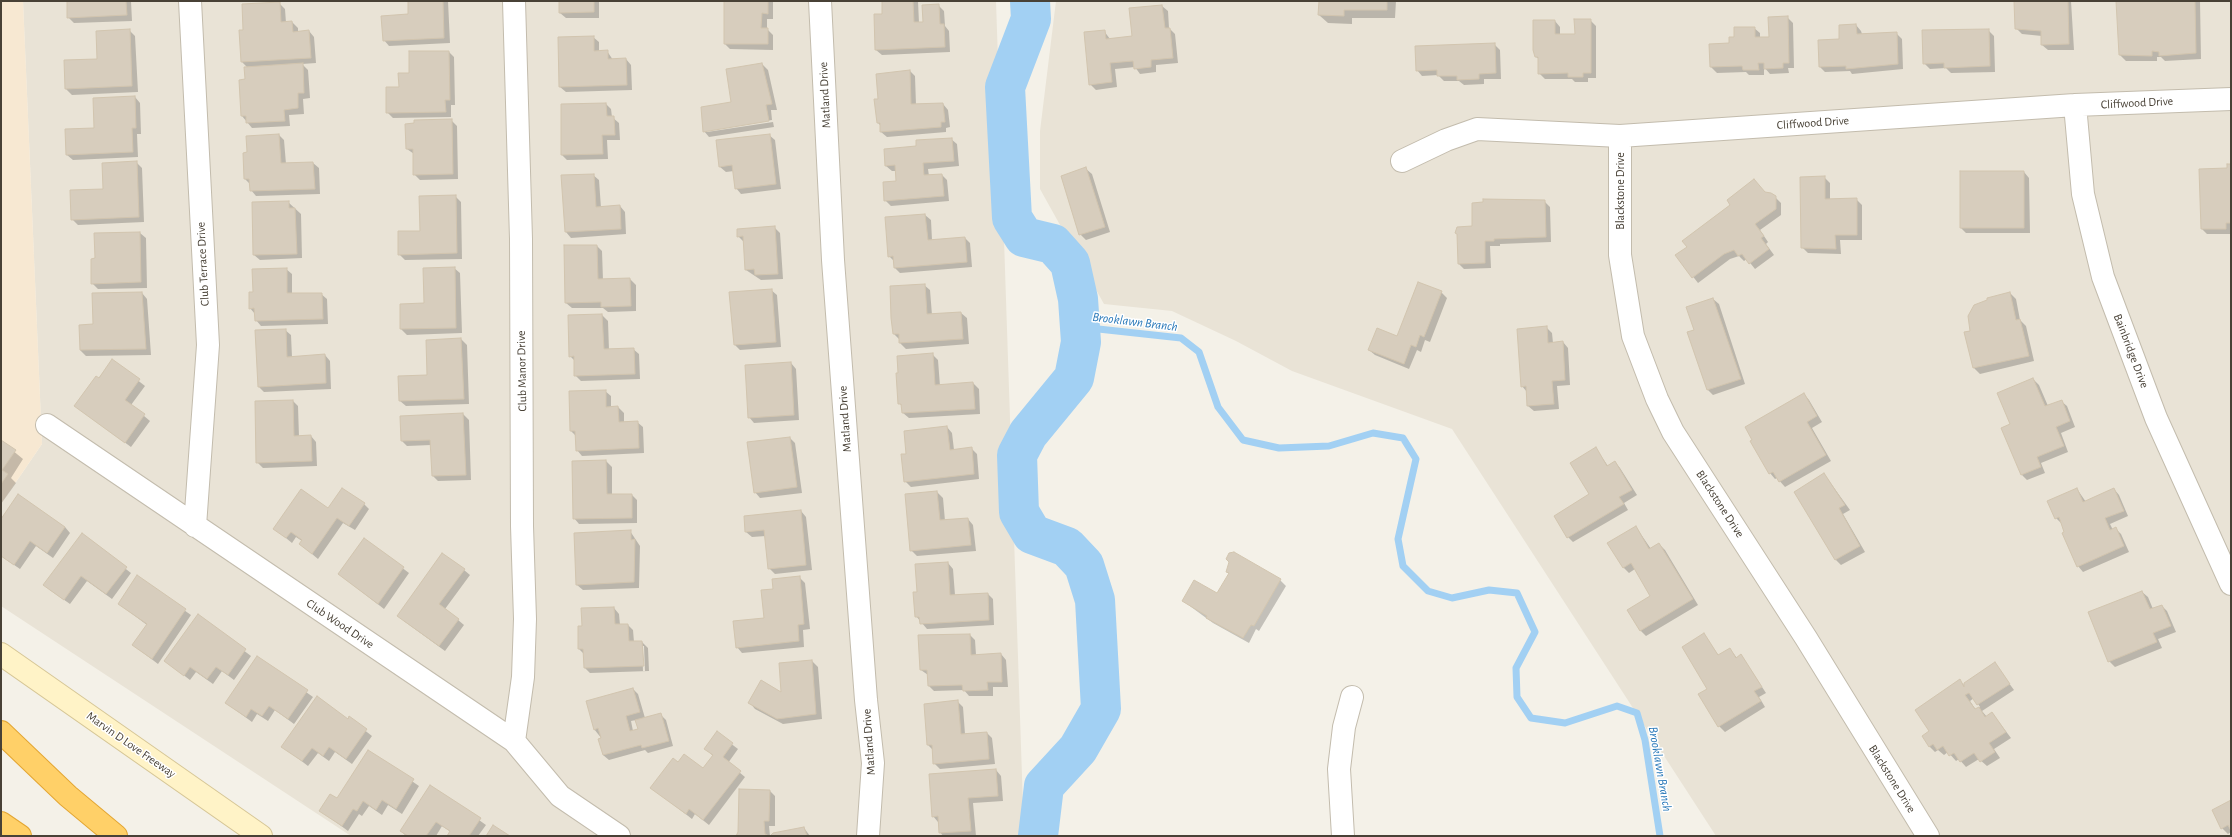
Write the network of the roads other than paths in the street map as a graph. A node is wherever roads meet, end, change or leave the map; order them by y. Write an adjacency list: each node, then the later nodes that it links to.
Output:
1 (190, 1): 9 (street, Club Terrace Drive)
2 (514, 1): 14 (street, Club Manor Drive)
3 (820, 1): 20 (street, Matland Drive)
4 (2231, 99): 5 (street, Cliffwood Drive)
5 (2075, 105): 6 (street, Cliffwood Drive); 10 (street, Bainbridge Drive)
6 (1620, 136): 7 (street, Cliffwood Drive); 22 (street, Blackstone Drive)
7 (1402, 161)
8 (47, 425): 9 (street, Club Wood Drive)
9 (195, 526): 14 (street, Club Wood Drive)
10 (2231, 584)
11 (1, 654): 18 (main road, Marvin D Love Freeway)
12 (1352, 697): 21 (street)
13 (1, 732): 17 (highway)
14 (514, 741): 19 (street, Club Wood Drive)
15 (1, 823): 16 (highway)
16 (20, 836)
17 (116, 836)
18 (261, 836)
19 (619, 836)
20 (868, 836)
21 (1343, 836)
22 (1928, 836)

